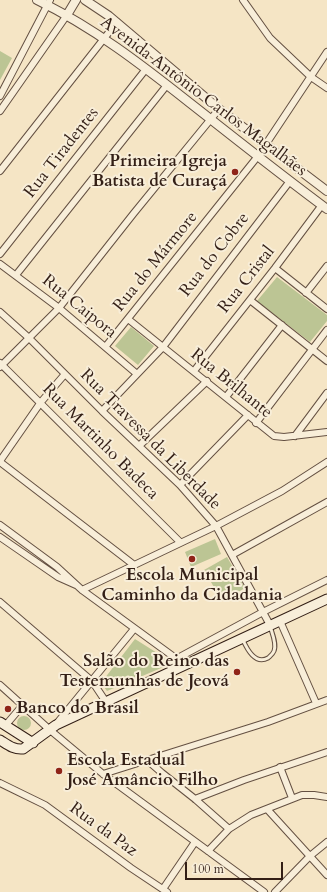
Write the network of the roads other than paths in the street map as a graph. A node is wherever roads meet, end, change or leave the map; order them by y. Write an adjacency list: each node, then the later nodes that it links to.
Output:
1 (37, 0): 5 (street, Avenida Antônio Carlos Magalhães)
2 (76, 0): 6 (street)
3 (85, 0): 7 (street, Avenida Antônio Carlos Magalhães)
4 (243, 0): 11 (street)
5 (48, 2): 6 (street, Avenida Antônio Carlos Magalhães); 14 (street)
6 (67, 15): 8 (street, Avenida Antônio Carlos Magalhães); 16 (street)
7 (118, 22): 8 (street); 15 (street, Avenida Antônio Carlos Magalhães)
8 (104, 39): 10 (street, Avenida Antônio Carlos Magalhães); 20 (street)
9 (327, 52): 11 (street, Rua do Mármore)
10 (146, 69): 12 (street, Avenida Antônio Carlos Magalhães); 24 (street, Rua Tiradentes)
11 (311, 76): 13 (street); 18 (street, Rua do Mármore)
12 (167, 85): 17 (street, Avenida Antônio Carlos Magalhães); 28 (street)
13 (327, 88)
14 (0, 96)
15 (219, 109): 17 (street); 18 (street, Avenida Antônio Carlos Magalhães)
16 (0, 111)
17 (211, 119): 19 (street, Avenida Antônio Carlos Magalhães); 31 (street)
18 (266, 145): 19 (street, Rua do Mármore); 22 (street, Avenida Antônio Carlos Magalhães)
19 (258, 156): 21 (street, Avenida Antônio Carlos Magalhães); 34 (street, Rua do Mármore)
20 (0, 171)
21 (290, 181): 23 (street, Avenida Antônio Carlos Magalhães); 39 (street, Rua do Cobre)
22 (327, 191)
23 (324, 207): 27 (street, Rua Cristal)
24 (0, 254)
25 (0, 264): 28 (street, Rua Caipora)
26 (327, 266): 29 (street)
27 (275, 268): 29 (street); 30 (street, Rua Cristal)
28 (16, 275): 31 (street, Rua Caipora)
29 (306, 292): 32 (street)
30 (250, 300): 35 (street); 43 (street, Rua Cristal)
31 (59, 308): 37 (street); 38 (street, Rua Caipora)
32 (327, 309)
33 (0, 312): 37 (street, Rua Travessa da Liberdade)
34 (128, 319): 38 (street, Rua do Mármore); 39 (street, Rua Brilhante)
35 (282, 325): 40 (street); 48 (street)
36 (327, 330): 40 (street)
37 (29, 338): 42 (street); 44 (street, Rua Travessa da Liberdade)
38 (106, 346): 45 (street, Rua Caipora)
39 (163, 347): 43 (street, Rua Brilhante); 45 (street, Rua do Cobre)
40 (313, 349): 41 (street); 52 (street)
41 (327, 361)
42 (1, 365): 49 (street, Rua Martinho Badeca)
43 (194, 371): 46 (street, Rua Brilhante)
44 (64, 374): 49 (street); 50 (street, Rua Travessa da Liberdade)
45 (137, 374): 50 (street, Rua do Cobre)
46 (207, 382): 48 (street, Rua Brilhante); 55 (street)
47 (327, 393): 54 (street)
48 (226, 397): 51 (street, Rua Brilhante)
49 (41, 402): 56 (street); 63 (street, Rua Martinho Badeca)
50 (102, 411): 55 (street, Rua Travessa da Liberdade)
51 (248, 415): 52 (street, Rua Brilhante); 58 (street)
52 (256, 423): 54 (street, Rua Brilhante)
53 (327, 432): 54 (street, Rua Brilhante)
54 (295, 436)
55 (139, 446): 58 (street, Rua Travessa da Liberdade)
56 (0, 462): 65 (street)
57 (327, 462): 61 (street)
58 (180, 485): 61 (street, Rua Travessa da Liberdade)
59 (327, 502): 64 (street)
60 (0, 525): 67 (street)
61 (216, 526): 63 (street); 64 (street, Rua Travessa da Liberdade)
62 (0, 537): 67 (street)
63 (180, 542): 65 (street)
64 (232, 555): 71 (street, Rua Travessa da Liberdade)
65 (134, 565): 68 (street)
66 (327, 580): 71 (street)
67 (77, 586): 68 (street)
68 (82, 590): 74 (street)
69 (327, 599): 72 (main road)
70 (0, 602): 78 (street)
71 (263, 612): 73 (street, Rua Travessa da Liberdade); 76 (street)
72 (280, 621): 73 (main road); 82 (street)
73 (270, 625): 75 (main road); 75 (lane)
74 (134, 629): 76 (street); 78 (street)
75 (242, 638): 77 (main road)
76 (176, 659): 77 (street)
77 (185, 665): 81 (main road)
78 (92, 681): 81 (street); 85 (street)
79 (0, 685): 83 (street)
80 (327, 700): 82 (street)
81 (106, 702): 85 (main road)
82 (316, 703): 89 (street)
83 (22, 706): 84 (street); 85 (street)
84 (2, 724): 87 (main road)
85 (53, 728): 87 (main road); 91 (street)
86 (0, 740): 87 (main road)
87 (33, 743)
88 (327, 752): 90 (street)
89 (147, 760): 91 (street); 95 (street)
90 (280, 767): 94 (street); 95 (street)
91 (104, 774): 98 (street)
92 (0, 783): 103 (street, Rua da Paz)
93 (327, 797): 94 (street)
94 (292, 798): 96 (street)
95 (195, 799): 97 (street)
96 (267, 809): 97 (street); 101 (street)
97 (229, 829): 100 (street)
98 (195, 842): 100 (street); 103 (street)
99 (327, 842): 101 (street)
100 (208, 851): 104 (street)
101 (310, 856): 102 (street); 105 (street)
102 (327, 875)
103 (165, 891)
104 (264, 892)
105 (275, 892)

